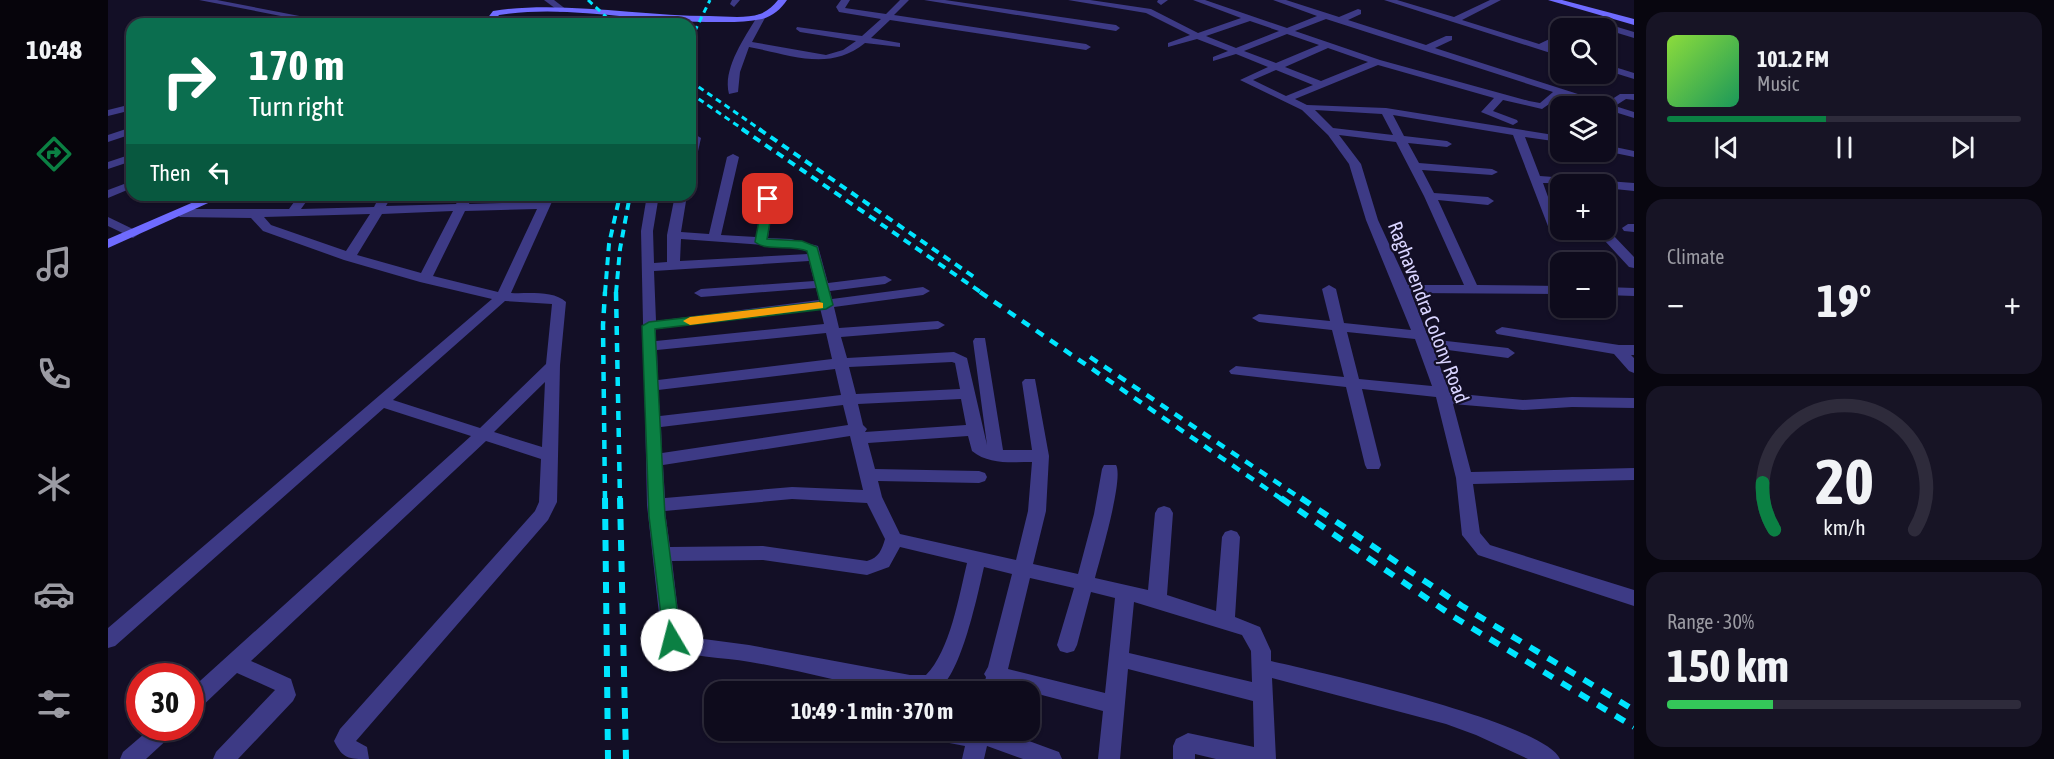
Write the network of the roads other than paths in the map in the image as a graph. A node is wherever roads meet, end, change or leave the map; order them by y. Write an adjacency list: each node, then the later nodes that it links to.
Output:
1 (203, 0): 22 (street)
2 (548, 0): 16 (street)
3 (783, 0): 19 (street)
4 (846, 0): 21 (street)
5 (905, 0): 21 (street)
6 (928, 0): 28 (street)
7 (1010, 0): 28 (street)
8 (1072, 0): 38 (street)
9 (1197, 0): 25 (street)
10 (1276, 0): 15 (street)
11 (1315, 0): 15 (street)
12 (1388, 0): 27 (street)
13 (1497, 0): 27 (street)
14 (1552, 0): 18 (street)
15 (1299, 7): 20 (street)
16 (563, 10): 23 (street); 24 (street)
17 (1358, 12): 29 (street)
18 (1605, 14): 30 (street); 37 (street)
19 (762, 16): 26 (street); 43 (street)
20 (1325, 16): 29 (street); 35 (street)
21 (887, 17): 32 (street); 41 (street)
22 (304, 18)
23 (492, 18)
24 (674, 18)
25 (1250, 18): 35 (street); 38 (street)
26 (696, 19)
27 (1455, 20): 48 (street)
28 (993, 21): 32 (street); 33 (street); 47 (street)
29 (1340, 21): 36 (street)
30 (1634, 22)
31 (1401, 25): 36 (street)
32 (945, 26): 39 (street)
33 (1116, 28)
34 (800, 29): 41 (street)
35 (1288, 31): 46 (street); 51 (street)
36 (1382, 34): 49 (street)
37 (1634, 35)
38 (1198, 36): 45 (street); 51 (street)
39 (935, 37)
40 (1449, 38): 49 (street)
41 (864, 39): 43 (street); 44 (street)
42 (1550, 42): 48 (street)
43 (747, 44): 59 (street)
44 (897, 45)
45 (1172, 45)
46 (1328, 45): 53 (street); 54 (street)
47 (1086, 47)
48 (1539, 47): 50 (street)
49 (1427, 48): 58 (street)
50 (1550, 50)
51 (1236, 51): 52 (street); 54 (street)
52 (1216, 59)
53 (1377, 62): 57 (street); 60 (street)
54 (1277, 68): 57 (street); 64 (street, Raghavendra Colony Road)
55 (1616, 70): 56 (street)
56 (1634, 76)
57 (1322, 85): 64 (street)
58 (1561, 91): 60 (street); 61 (street)
59 (733, 92)
60 (1502, 96): 71 (street)
61 (1578, 96)
62 (1634, 97): 63 (street)
63 (1616, 101)
64 (1292, 102): 67 (street, Raghavendra Colony Road)
65 (1616, 107): 70 (street)
66 (126, 108): 69 (street)
67 (1306, 108): 68 (street); 72 (street, Raghavendra Colony Road)
68 (1386, 111): 71 (street); 75 (street)
69 (108, 113)
70 (1634, 113)
71 (1516, 127): 74 (street); 89 (street)
72 (1330, 130): 75 (street); 122 (street, Raghavendra Colony Road)
73 (126, 132): 76 (street)
74 (1550, 137)
75 (1399, 138): 77 (street); 85 (street)
76 (108, 139)
77 (1447, 144)
78 (126, 148): 81 (street)
79 (1616, 150): 80 (street)
80 (1634, 154)
81 (108, 155)
82 (733, 157): 110 (street)
83 (126, 159): 84 (street)
84 (108, 166)
85 (1413, 166): 87 (street); 93 (street)
86 (126, 170): 88 (street)
87 (1492, 172)
88 (108, 176)
89 (1537, 179): 91 (street); 115 (street)
90 (126, 186): 92 (street)
91 (1634, 186)
92 (108, 194)
93 (1430, 196): 102 (street); 123 (street)
94 (768, 199): 111 (street)
95 (206, 201): 104 (street)
96 (301, 201): 105 (street)
97 (383, 201): 103 (street)
98 (464, 201): 103 (street); 118 (street)
99 (547, 201): 129 (street)
100 (652, 201): 133 (street)
101 (680, 201): 109 (street)
102 (1488, 201)
103 (378, 210): 105 (street); 113 (street)
104 (180, 213): 106 (street); 108 (street)
105 (292, 213): 106 (street)
106 (254, 214): 113 (street)
107 (108, 221): 108 (street)
108 (133, 234): 112 (street)
109 (673, 236): 110 (street); 116 (street)
110 (714, 239): 111 (street)
111 (760, 242): 114 (street)
112 (108, 244)
113 (349, 257): 118 (street)
114 (816, 257): 116 (street); 120 (street)
115 (1634, 264)
116 (673, 266): 117 (street)
117 (654, 267)
118 (426, 279): 129 (street)
119 (885, 280): 120 (street)
120 (822, 286): 128 (street); 130 (street)
121 (1329, 289): 134 (street)
122 (1403, 289): 123 (street); 137 (street, Raghavendra Colony Road)
123 (1472, 289): 125 (street)
124 (923, 291): 130 (street)
125 (1550, 291)
126 (1616, 291): 127 (street)
127 (1634, 292)
128 (700, 293)
129 (502, 297): 144 (street); 153 (street)
130 (826, 305): 133 (street); 135 (street)
131 (1259, 318): 134 (street)
132 (938, 325): 135 (street)
133 (649, 326): 139 (street)
134 (1338, 326): 137 (street); 148 (street)
135 (834, 330): 139 (street); 143 (street)
136 (1502, 331): 140 (street)
137 (1422, 339): 142 (street); 151 (street, Raghavendra Colony Road)
138 (980, 341): 159 (street)
139 (649, 346): 149 (street)
140 (1618, 350): 141 (street); 145 (street)
141 (1634, 350)
142 (1508, 353)
143 (841, 363): 149 (street); 150 (street); 152 (street)
144 (553, 365): 158 (street); 160 (street)
145 (1634, 368)
146 (1236, 371): 148 (street)
147 (1030, 382): 161 (street)
148 (1352, 383): 151 (street); 163 (street)
149 (651, 386): 155 (street)
150 (969, 394): 152 (street); 156 (street)
151 (1442, 395): 154 (street); 168 (street, Raghavendra Colony Road)
152 (850, 399): 155 (street); 157 (street)
153 (382, 402): 158 (street); 182 (street)
154 (1634, 403)
155 (654, 422): 162 (street)
156 (976, 430): 157 (street); 159 (street)
157 (860, 434): 162 (street); 166 (street)
158 (482, 435): 160 (street); 185 (street)
159 (996, 455): 161 (street)
160 (551, 456): 199 (street)
161 (1041, 456): 176 (street)
162 (654, 460): 170 (street)
163 (1373, 465)
164 (1110, 469): 177 (street)
165 (1634, 474): 168 (street)
166 (868, 475): 167 (street); 169 (street)
167 (979, 477)
168 (1464, 478): 179 (street, Raghavendra Colony Road)
169 (873, 497): 170 (street); 173 (street)
170 (656, 506): 174 (street)
171 (1164, 513): 180 (street)
172 (1232, 537): 181 (street)
173 (894, 539): 174 (street); 175 (street)
174 (663, 554): 187 (street)
175 (977, 559): 176 (street); 188 (street)
176 (1021, 568): 177 (street); 189 (street)
177 (1084, 584): 178 (street); 183 (street)
178 (1125, 594): 180 (street); 184 (street)
179 (1634, 598)
180 (1157, 600): 181 (street)
181 (1225, 621): 186 (street)
182 (108, 640)
183 (1067, 645)
184 (1120, 659): 192 (street); 193 (street)
185 (235, 663): 190 (street); 198 (street)
186 (1262, 667): 192 (street); 205 (street)
187 (877, 681)
188 (935, 681)
189 (993, 681)
190 (204, 691)
191 (1040, 692): 193 (street)
192 (1263, 694): 204 (street)
193 (1114, 705): 202 (street)
194 (151, 741): 197 (street)
195 (978, 741): 200 (street)
196 (1004, 741): 201 (street)
197 (131, 759)
198 (225, 759)
199 (358, 759)
200 (973, 759)
201 (1051, 759)
202 (1109, 759)
203 (1184, 759): 204 (street)
204 (1264, 759)
205 (1549, 759)

